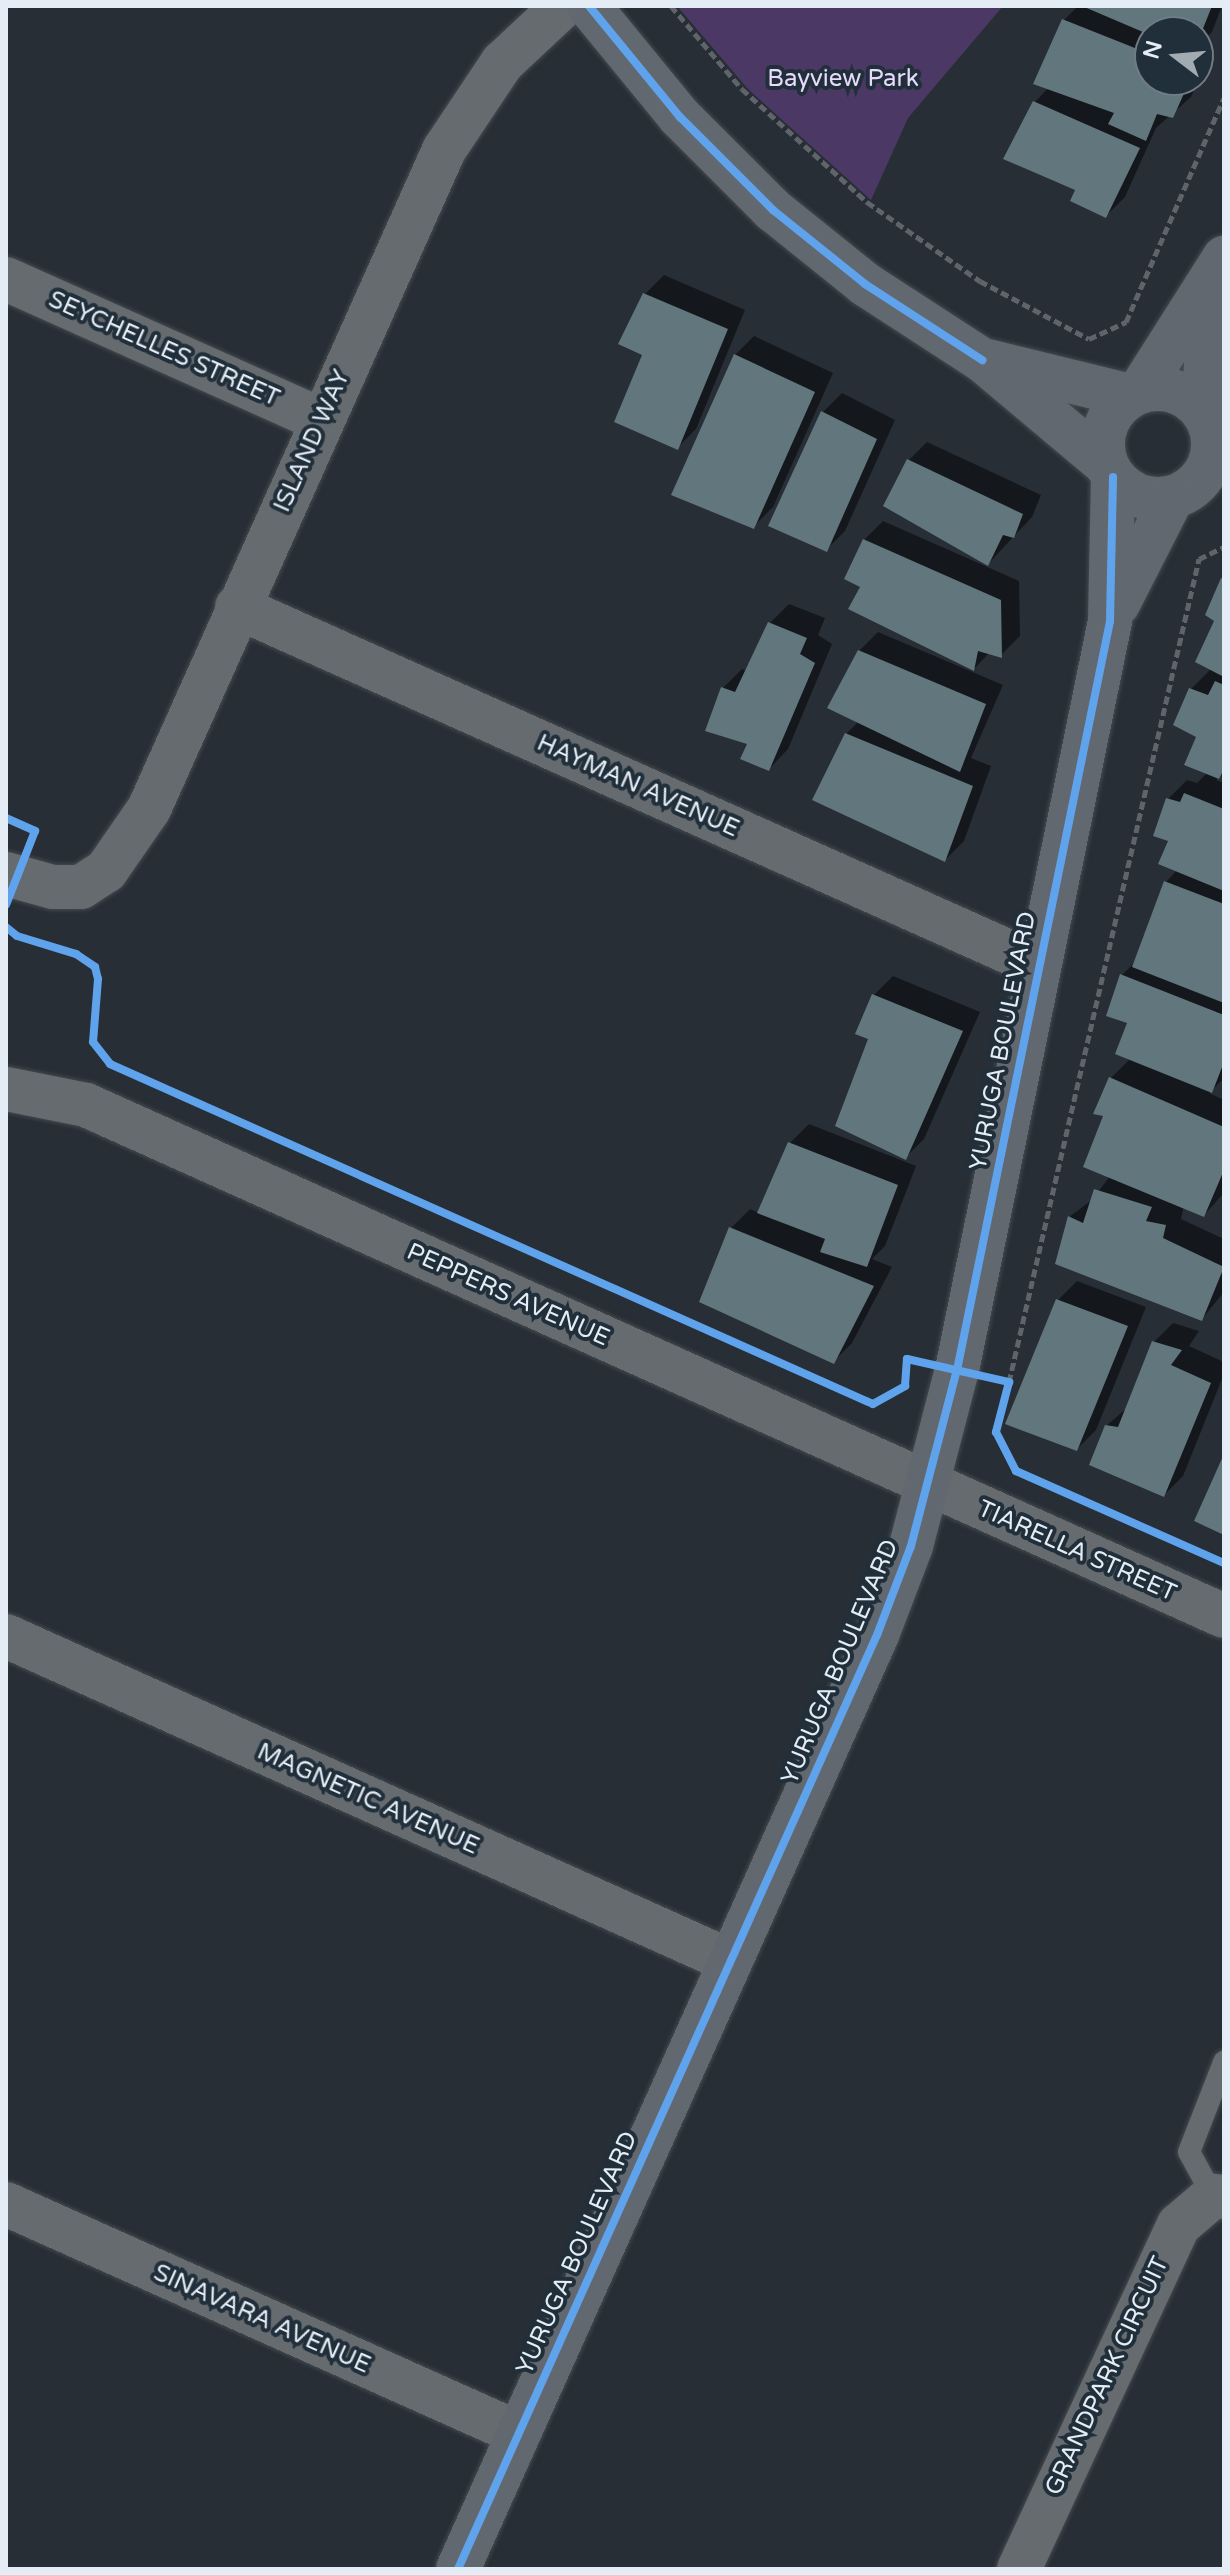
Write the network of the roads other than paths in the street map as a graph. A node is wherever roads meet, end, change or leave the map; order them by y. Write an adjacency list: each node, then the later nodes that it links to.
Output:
1 (563, 6): 7 (street, ISLAND WAY)
2 (589, 6): 5 (street)
3 (1224, 261): 6 (street); 8 (street)
4 (6, 279): 7 (street, SEYCHELLES STREET)
5 (982, 360): 6 (street); 9 (street)
6 (1134, 394): 8 (street); 9 (street)
7 (321, 420): 12 (street, ISLAND WAY)
8 (1213, 425): 10 (street)
9 (1109, 470): 10 (street); 13 (street, YURUGA BOULEVARD)
10 (1175, 497): 11 (street); 13 (street, YURUGA BOULEVARD)
11 (1224, 501)
12 (237, 607): 14 (street, ISLAND WAY); 15 (street, HAYMAN AVENUE)
13 (1110, 621): 15 (street, YURUGA BOULEVARD)
14 (6, 874)
15 (1038, 965): 19 (street, YURUGA BOULEVARD)
16 (6, 1061): 18 (street, PEPPERS AVENUE)
17 (6, 1089): 18 (street, PEPPERS AVENUE)
18 (86, 1105): 19 (street, PEPPERS AVENUE)
19 (931, 1483): 20 (street, TIARELLA STREET); 22 (street, YURUGA BOULEVARD)
20 (1224, 1616)
21 (6, 1636): 22 (street, MAGNETIC AVENUE)
22 (730, 1961): 26 (street, YURUGA BOULEVARD)
23 (1224, 2062): 24 (lane, GRANDPARK CIRCUIT)
24 (1218, 2196): 28 (street, GRANDPARK CIRCUIT)
25 (6, 2204): 26 (street, SINAVARA AVENUE)
26 (518, 2433): 27 (street, YURUGA BOULEVARD)
27 (458, 2569)
28 (1019, 2569)

